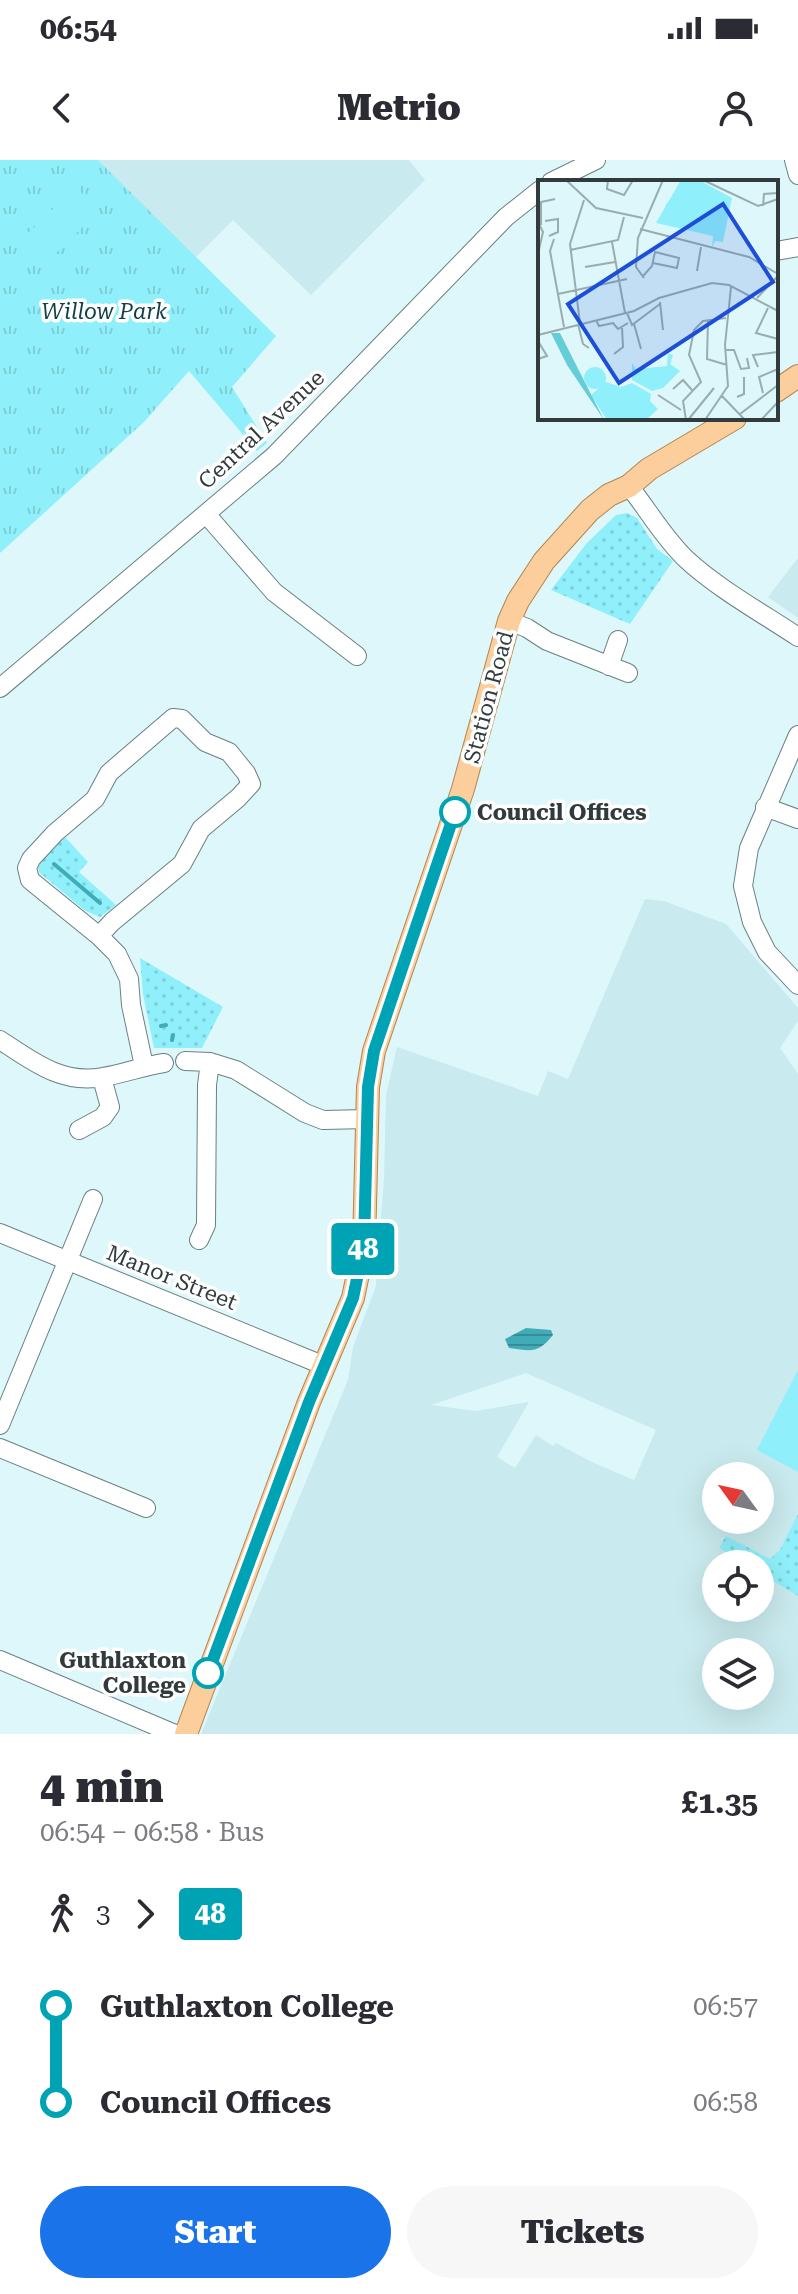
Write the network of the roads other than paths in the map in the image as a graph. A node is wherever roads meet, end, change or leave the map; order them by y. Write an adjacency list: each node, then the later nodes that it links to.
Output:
1 (596, 160): 4 (street)
2 (794, 160): 3 (street)
3 (798, 175)
4 (555, 180)
5 (538, 192): 12 (street, Central Avenue)
6 (798, 247): 7 (street)
7 (778, 251)
8 (798, 376): 9 (main road)
9 (778, 390)
10 (732, 420): 11 (main road, Station Road)
11 (629, 486): 13 (main road, Station Road); 14 (street)
12 (206, 514): 16 (street); 19 (street, Central Avenue)
13 (509, 621): 17 (street); 31 (main road, Station Road)
14 (798, 637)
15 (618, 640): 17 (street)
16 (357, 656)
17 (609, 666): 18 (street)
18 (628, 673)
19 (0, 688)
20 (798, 735): 21 (street)
21 (765, 807): 22 (street); 24 (street)
22 (798, 819)
23 (99, 936): 23 (street); 29 (street)
24 (798, 985)
25 (0, 1040): 30 (street)
26 (185, 1061): 27 (street)
27 (210, 1062): 31 (street); 35 (street)
28 (164, 1063): 29 (street)
29 (144, 1066): 30 (street)
30 (102, 1078): 32 (street)
31 (368, 1119): 37 (main road, Station Road)
32 (79, 1130)
33 (93, 1199): 36 (street)
34 (0, 1233): 36 (street, Manor Street)
35 (199, 1240)
36 (68, 1260): 37 (street, Manor Street); 38 (street)
37 (325, 1366): 43 (main road, Station Road)
38 (0, 1425)
39 (0, 1448): 40 (street)
40 (146, 1508)
41 (0, 1660): 42 (street)
42 (175, 1734)
43 (186, 1734)

